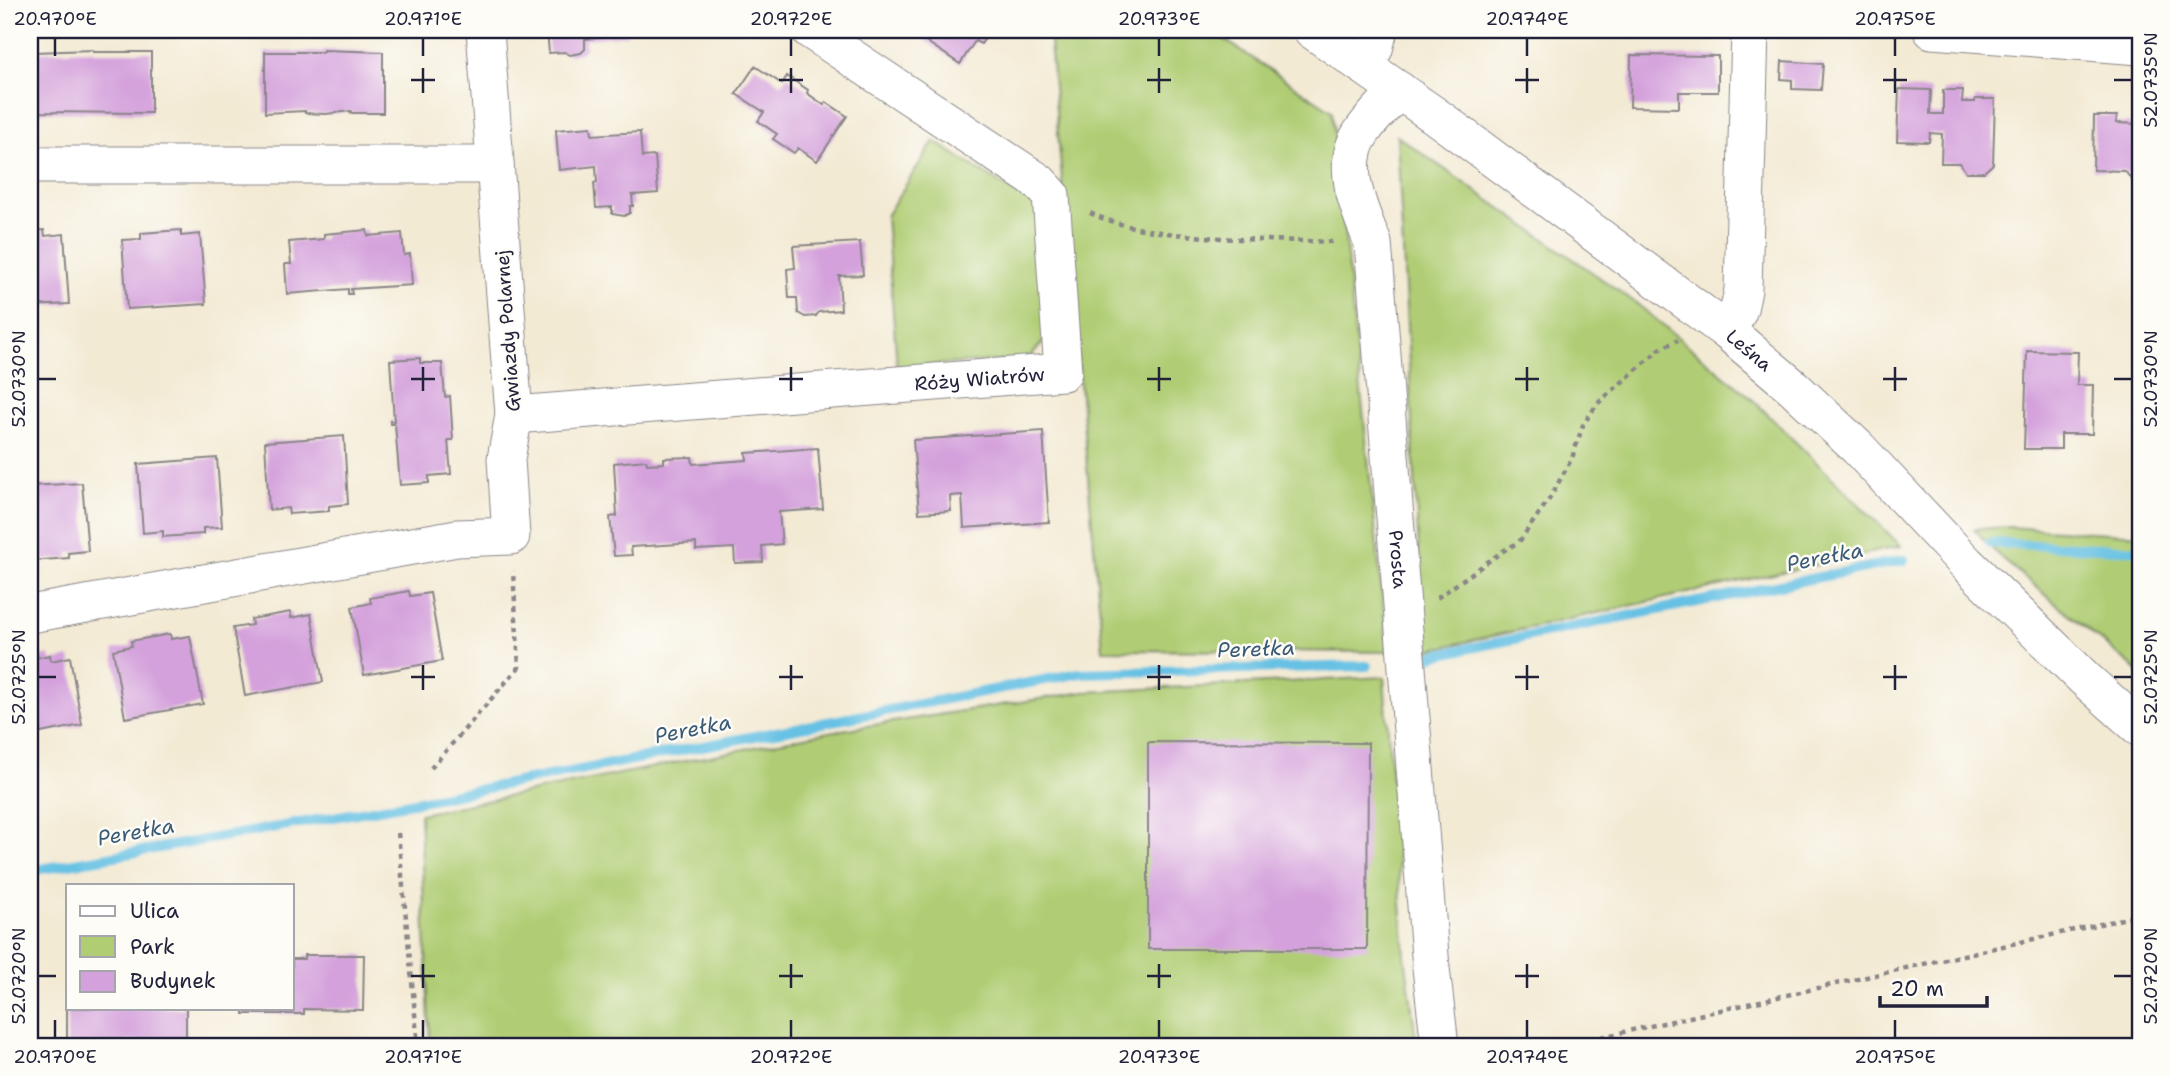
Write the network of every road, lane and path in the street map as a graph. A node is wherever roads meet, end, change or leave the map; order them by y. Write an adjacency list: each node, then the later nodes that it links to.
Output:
1 (485, 30): 10 (street, Gwiazdy Polarnej)
2 (810, 30): 12 (street)
3 (1312, 30): 8 (street, Leśna)
4 (1379, 30): 8 (street)
5 (1750, 30): 14 (street)
6 (1932, 30): 7 (street)
7 (2140, 46)
8 (1362, 65): 9 (street, Leśna)
9 (1399, 90): 13 (street, Prosta); 14 (street, Leśna)
10 (495, 164): 11 (street); 16 (street, Gwiazdy Polarnej)
11 (30, 165)
12 (1051, 195): 13 (path); 16 (street, Róży Wiatrów)
13 (1373, 243): 19 (street, Prosta)
14 (1728, 332): 20 (street, Leśna)
15 (1685, 337): 19 (path)
16 (514, 415): 17 (street, Gwiazdy Polarnej)
17 (511, 536): 18 (street); 21 (path)
18 (30, 614)
19 (1404, 644): 25 (street, Prosta)
20 (2140, 728)
21 (431, 768)
22 (398, 833): 24 (path)
23 (2140, 915): 26 (path)
24 (418, 1046)
25 (1440, 1046)
26 (1562, 1046)

